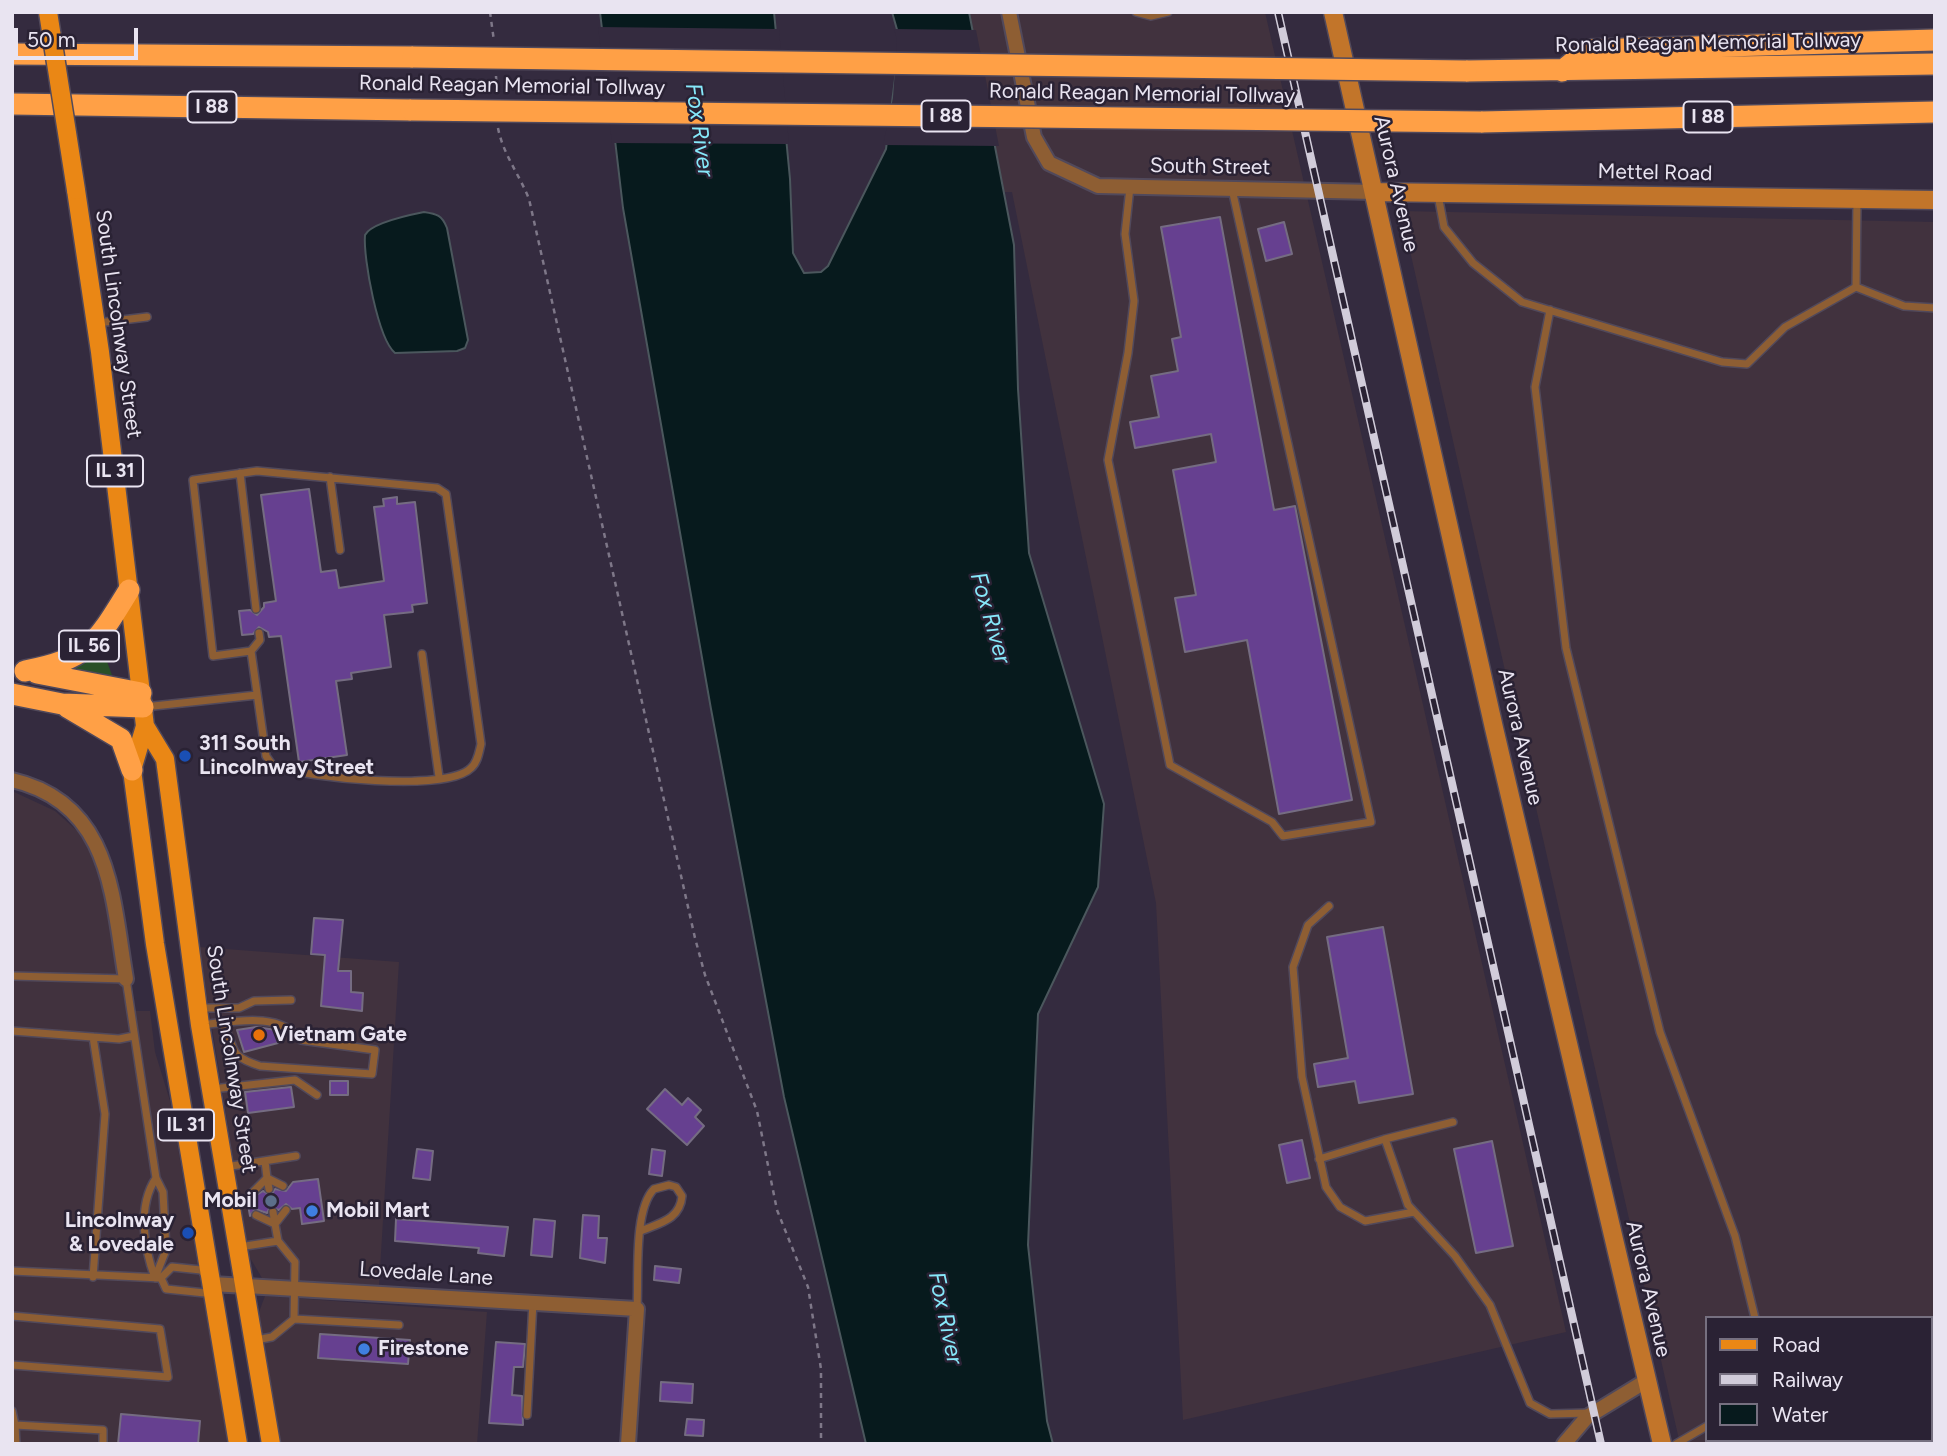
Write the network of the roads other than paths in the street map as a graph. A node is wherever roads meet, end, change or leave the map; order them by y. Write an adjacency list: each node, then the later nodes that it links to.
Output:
1 (48, 12): 22 (main road, South Lincolnway Street / IL 31, bridge)
2 (1009, 12): 12 (street, South Street)
3 (1136, 12): 4 (lane)
4 (1168, 12)
5 (1333, 12): 14 (main road, Aurora Avenue)
6 (1935, 40): 9 (highway)
7 (12, 54): 9 (highway, Ronald Reagan Memorial Tollway, bridge)
8 (1935, 64): 9 (highway, Ronald Reagan Memorial Tollway)
9 (1562, 71)
10 (12, 104): 11 (highway, Ronald Reagan Memorial Tollway / I 88, bridge)
11 (1935, 112)
12 (1130, 186): 13 (street, South Street); 13 (lane)
13 (1231, 188): 14 (street, South Street)
14 (1374, 192): 15 (main road, Mettel Road); 83 (main road, Aurora Avenue)
15 (1438, 193): 16 (main road, Mettel Road); 20 (lane)
16 (1857, 199): 17 (main road, Mettel Road); 18 (lane)
17 (1935, 200)
18 (1856, 287): 19 (lane); 20 (lane)
19 (1935, 308)
20 (1550, 310): 78 (lane)
21 (147, 317): 22 (lane)
22 (97, 323): 26 (main road, South Lincolnway Street / IL 31)
23 (240, 473): 24 (lane); 27 (lane); 29 (lane)
24 (330, 477): 25 (lane); 37 (lane)
25 (340, 550)
26 (130, 590): 31 (highway, IL 56); 35 (main road, South Lincolnway Street / IL 31)
27 (256, 609)
28 (259, 633): 29 (lane)
29 (251, 651): 33 (lane)
30 (422, 654): 37 (lane)
31 (19, 670): 35 (highway)
32 (12, 694): 34 (highway)
33 (257, 695): 35 (lane); 37 (lane)
34 (62, 704): 35 (highway); 36 (highway)
35 (143, 709): 36 (main road, South Lincolnway Street / IL 31); 43 (main road, South Lincolnway Street)
36 (132, 770): 72 (main road, South Lincolnway Street / IL 31)
37 (439, 778)
38 (12, 780): 41 (street)
39 (1328, 906): 53 (lane)
40 (12, 976): 41 (lane)
41 (126, 979): 46 (lane)
42 (291, 1000): 43 (lane)
43 (199, 1016): 44 (lane); 48 (main road, South Lincolnway Street)
44 (222, 1023): 44 (lane)
45 (12, 1031): 47 (lane)
46 (134, 1036): 47 (lane); 56 (lane)
47 (93, 1037): 70 (lane)
48 (211, 1090): 49 (lane); 55 (main road, South Lincolnway Street)
49 (317, 1095)
50 (1453, 1122): 51 (lane)
51 (1385, 1139): 53 (lane); 63 (lane)
52 (296, 1156): 54 (lane)
53 (1320, 1159): 63 (lane)
54 (265, 1161): 55 (lane); 57 (lane)
55 (225, 1167): 68 (main road, South Lincolnway Street)
56 (156, 1178): 71 (lane); 71 (lane)
57 (267, 1178): 58 (lane); 59 (lane); 60 (lane)
58 (283, 1186)
59 (269, 1189)
60 (253, 1192)
61 (286, 1210): 65 (lane)
62 (273, 1212): 65 (lane)
63 (1414, 1212): 85 (lane)
64 (257, 1215): 65 (lane)
65 (275, 1224): 67 (lane)
66 (641, 1231): 66 (lane); 76 (lane)
67 (278, 1241): 68 (lane); 74 (lane)
68 (239, 1247): 73 (main road, South Lincolnway Street)
69 (12, 1270): 70 (lane)
70 (93, 1277): 71 (lane)
71 (158, 1278): 72 (lane); 72 (lane)
72 (212, 1284): 73 (street, Lovedale Lane); 91 (main road, South Lincolnway Street / IL 31)
73 (244, 1284): 74 (street, Lovedale Lane); 81 (main road, South Lincolnway Street)
74 (295, 1287): 75 (street, Lovedale Lane); 79 (lane)
75 (533, 1302): 76 (street, Lovedale Lane); 86 (lane)
76 (637, 1309): 93 (street)
77 (12, 1316): 82 (lane)
78 (1755, 1316)
79 (294, 1319): 80 (lane); 81 (lane)
80 (399, 1325)
81 (253, 1340): 92 (main road, South Lincolnway Street)
82 (12, 1365)
83 (1646, 1381): 85 (street); 95 (main road, Aurora Avenue)
84 (12, 1411): 87 (lane)
85 (1594, 1413): 94 (street)
86 (527, 1415)
87 (15, 1425): 89 (lane); 90 (lane)
88 (1706, 1427): 96 (lane)
89 (16, 1444)
90 (103, 1444)
91 (238, 1444)
92 (271, 1444)
93 (628, 1444)
94 (1564, 1444)
95 (1662, 1444)
96 (1676, 1444)

